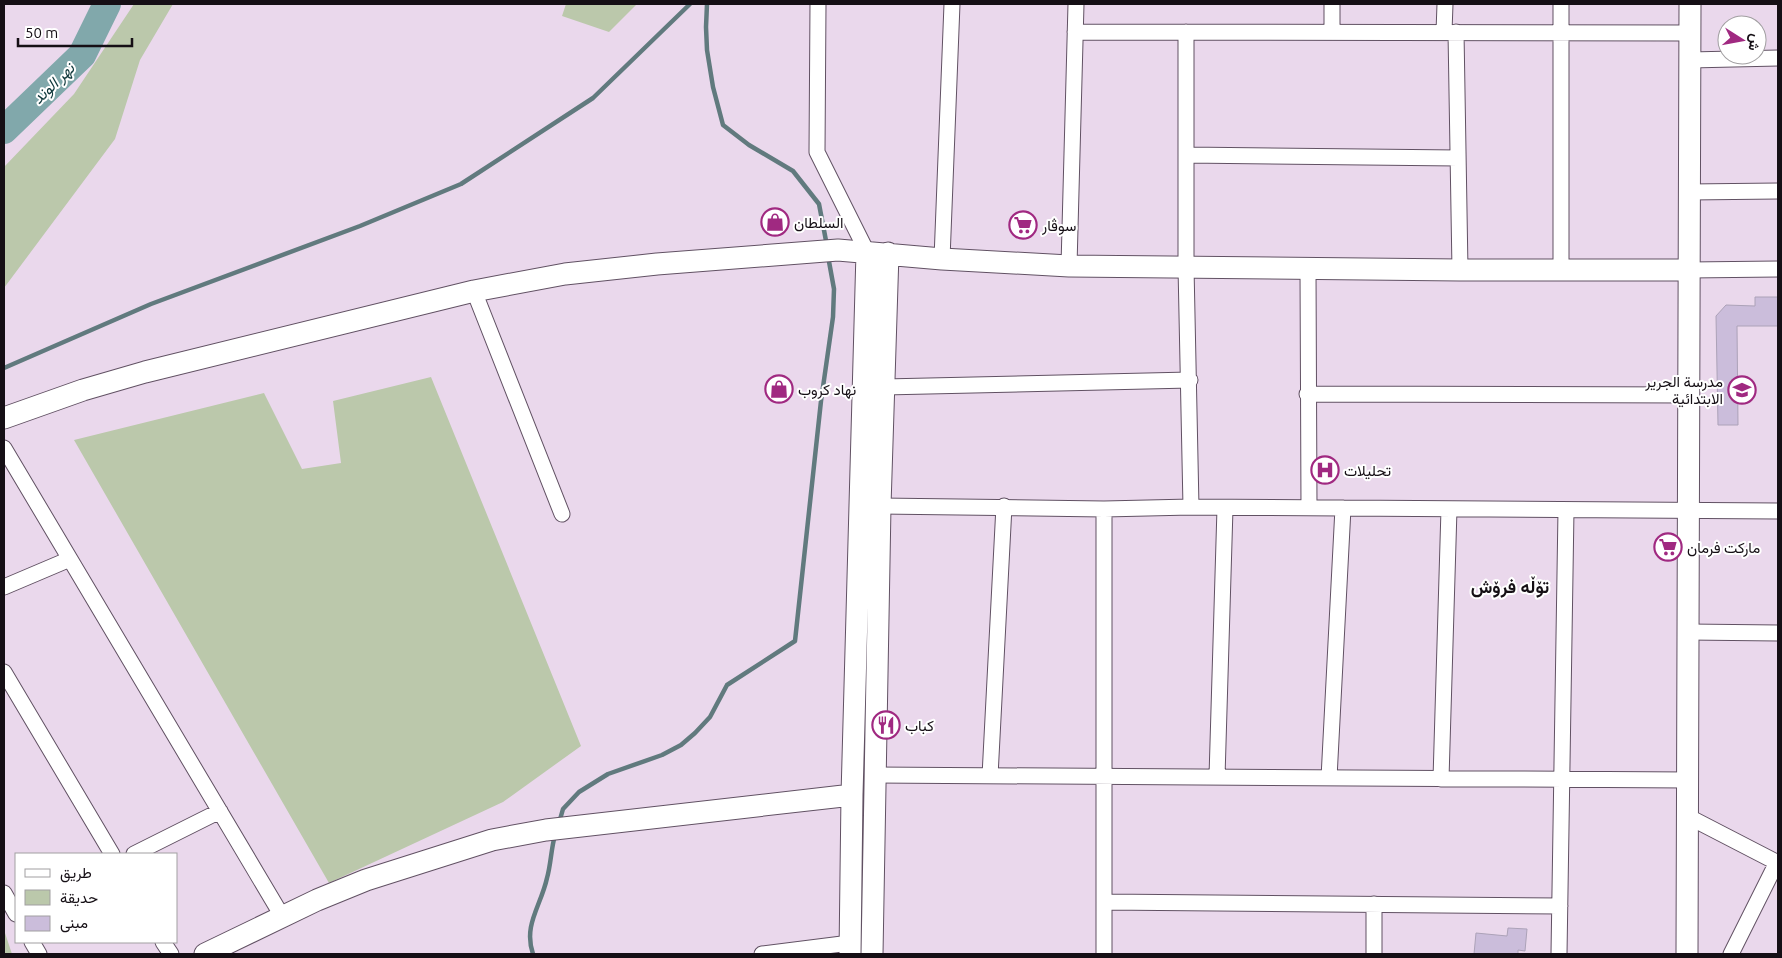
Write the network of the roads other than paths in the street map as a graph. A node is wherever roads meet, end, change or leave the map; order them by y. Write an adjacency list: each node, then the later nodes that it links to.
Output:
1 (818, 4): 20 (street)
2 (952, 4): 21 (street)
3 (1076, 4): 8 (street)
4 (1332, 4): 10 (street)
5 (1445, 4): 11 (street)
6 (1561, 4): 12 (street)
7 (1690, 4): 13 (street)
8 (1075, 32): 9 (street); 22 (street)
9 (1186, 32): 10 (street); 16 (street)
10 (1332, 32): 11 (street)
11 (1450, 32): 12 (street); 17 (street)
12 (1561, 32): 13 (street); 27 (street)
13 (1690, 33): 15 (street)
14 (1778, 58): 15 (street)
15 (1690, 60): 19 (street)
16 (1186, 155): 17 (street); 23 (street)
17 (1458, 158): 26 (street)
18 (1778, 191): 19 (street)
19 (1689, 192): 28 (street)
20 (878, 253): 21 (street); 29 (street); 30 (street)
21 (942, 259): 22 (street)
22 (1069, 266): 23 (street)
23 (1186, 266): 25 (street); 31 (street)
24 (1778, 269): 28 (street)
25 (1308, 270): 26 (street); 32 (street)
26 (1460, 270): 27 (street)
27 (1561, 270): 28 (street)
28 (1689, 270): 33 (street)
29 (474, 291): 34 (street); 47 (street)
30 (878, 374): 31 (street); 36 (street); 61 (street)
31 (1190, 380): 38 (street)
32 (1307, 394): 33 (street); 40 (street)
33 (1689, 395): 45 (street)
34 (4, 418)
35 (4, 448): 48 (street)
36 (880, 506): 37 (street); 53 (street)
37 (1004, 506): 42 (street); 54 (street)
38 (1191, 507): 39 (street); 42 (street)
39 (1225, 508): 40 (street); 56 (street)
40 (1309, 508): 41 (street)
41 (1343, 508): 43 (street); 57 (street)
42 (1104, 509): 55 (street)
43 (1450, 509): 44 (street); 58 (street)
44 (1566, 510): 45 (street); 59 (street)
45 (1688, 510): 46 (street); 50 (street)
46 (1778, 511)
47 (562, 514)
48 (70, 559): 49 (street); 62 (street)
49 (4, 587)
50 (1688, 632): 51 (street); 60 (street)
51 (1778, 633)
52 (4, 672): 64 (street)
53 (875, 775): 54 (street); 81 (street)
54 (990, 776): 55 (street)
55 (1104, 776): 56 (street); 68 (street)
56 (1217, 777): 57 (street)
57 (1329, 778): 58 (street)
58 (1441, 779): 59 (street)
59 (1563, 780): 60 (street); 70 (street)
60 (1688, 780): 63 (street)
61 (852, 795): 72 (street); 75 (street)
62 (220, 811): 65 (street); 72 (street)
63 (1688, 816): 66 (street); 76 (street)
64 (111, 853)
65 (136, 853)
66 (1778, 862): 85 (street)
67 (4, 893): 71 (street)
68 (1104, 902): 69 (street); 82 (street)
69 (1374, 904): 70 (street); 83 (street)
70 (1560, 906): 84 (street)
71 (15, 911)
72 (282, 916): 79 (street)
73 (33, 943): 77 (street)
74 (164, 943): 78 (street)
75 (850, 949): 80 (street)
76 (1691, 952)
77 (39, 954)
78 (171, 954)
79 (204, 954)
80 (762, 954)
81 (872, 954)
82 (1104, 954)
83 (1374, 954)
84 (1559, 954)
85 (1731, 954)

